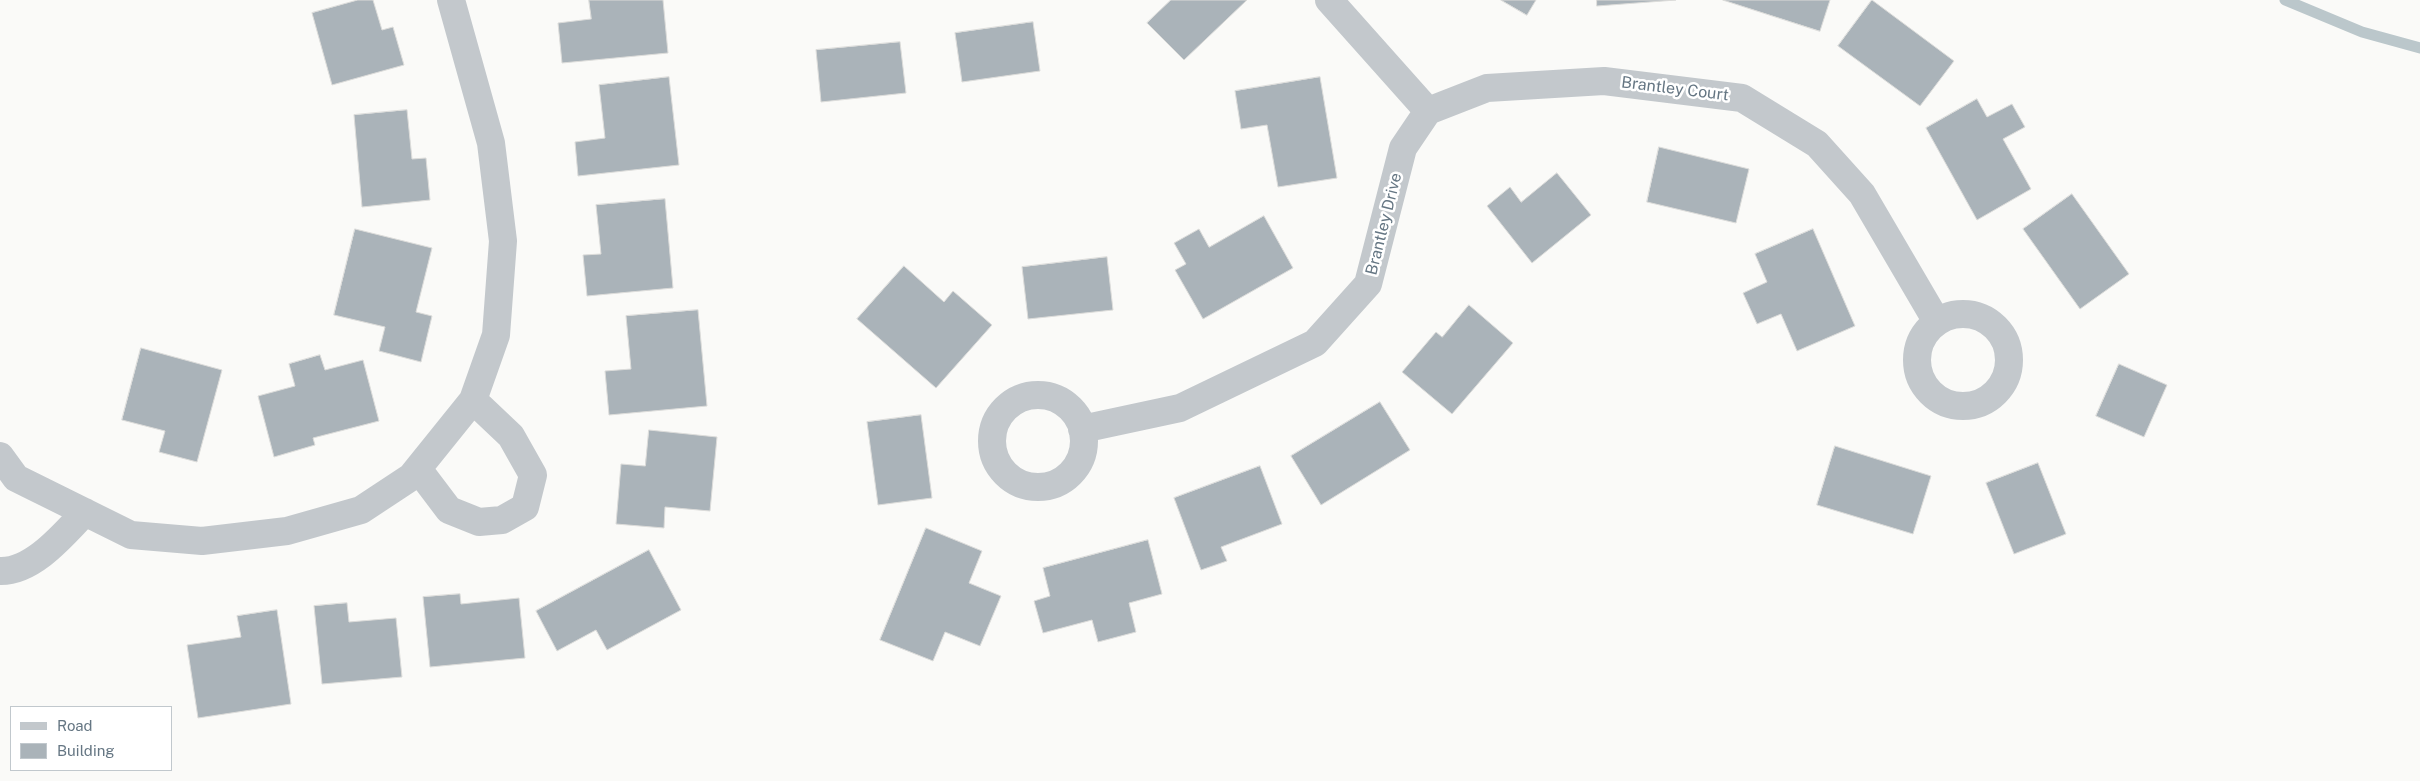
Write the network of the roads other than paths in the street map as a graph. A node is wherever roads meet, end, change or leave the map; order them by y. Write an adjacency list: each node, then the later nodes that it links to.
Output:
1 (451, 0): 5 (street)
2 (1329, 0): 3 (street)
3 (1428, 111): 4 (street, Brantley Court); 6 (street, Brantley Drive)
4 (1937, 322)
5 (473, 400): 8 (street); 8 (street)
6 (1082, 429)
7 (0, 456): 9 (street)
8 (418, 470): 9 (street)
9 (84, 512): 10 (street)
10 (0, 571)

